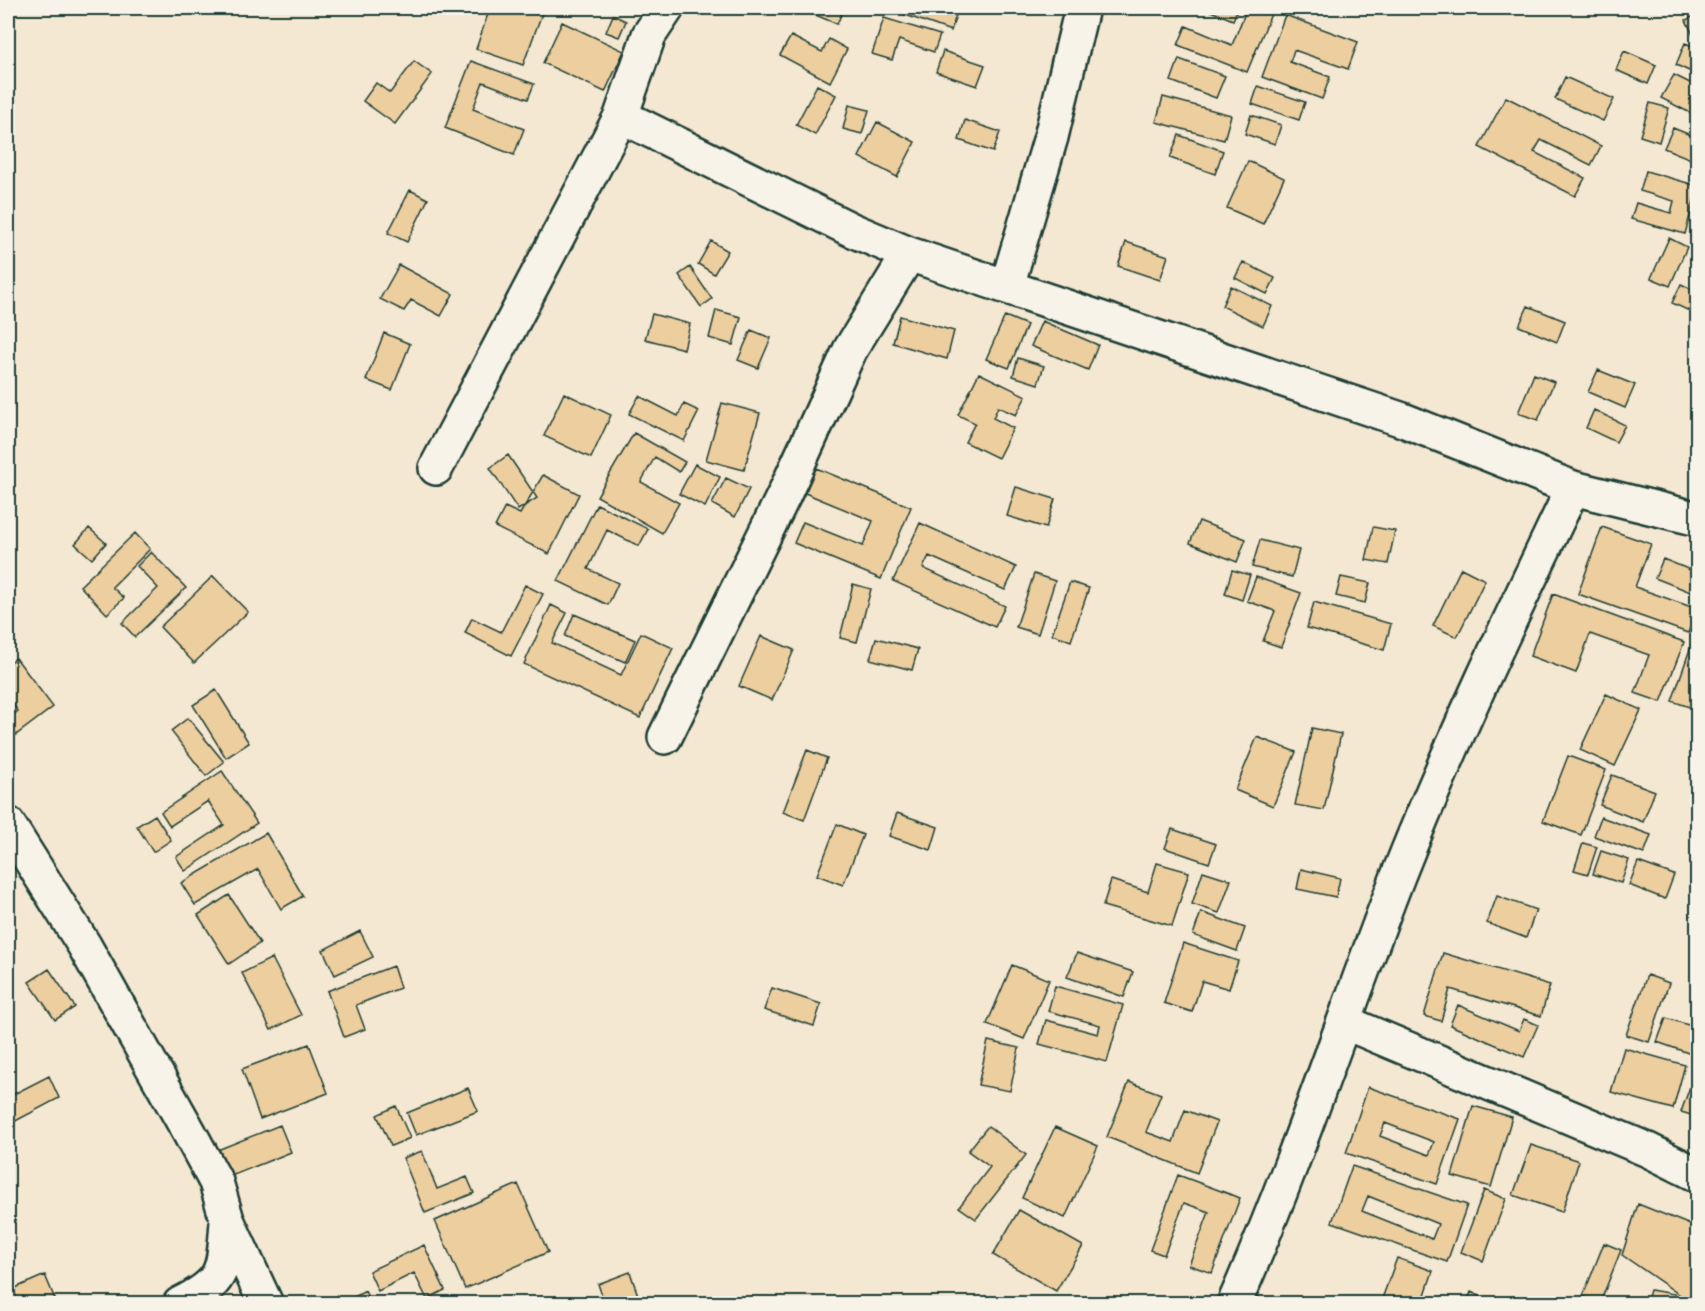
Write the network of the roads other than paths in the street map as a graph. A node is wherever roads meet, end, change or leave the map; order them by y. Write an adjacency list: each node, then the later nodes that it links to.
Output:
1 (667, 8): 3 (street)
2 (1083, 8): 5 (street)
3 (621, 116): 4 (street); 6 (street)
4 (909, 254): 5 (street); 9 (street)
5 (1007, 286): 7 (street)
6 (436, 468)
7 (1573, 488): 8 (street); 11 (street)
8 (1698, 519)
9 (665, 737)
10 (8, 824): 13 (street)
11 (1344, 1022): 12 (street); 16 (street)
12 (1698, 1175)
13 (227, 1220): 14 (street); 15 (street)
14 (180, 1304)
15 (266, 1304)
16 (1234, 1304)

